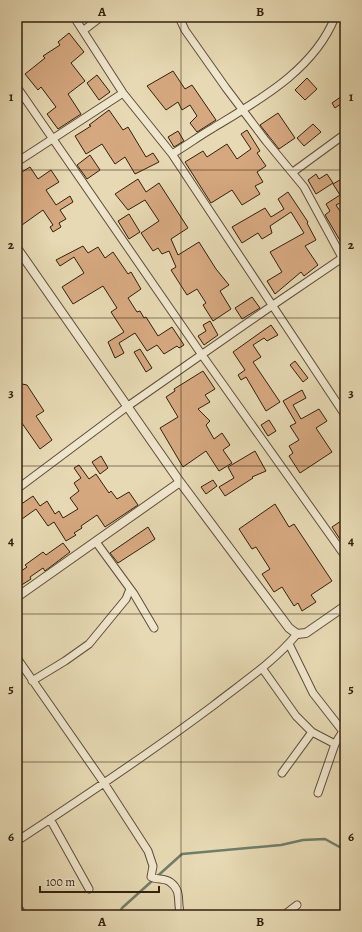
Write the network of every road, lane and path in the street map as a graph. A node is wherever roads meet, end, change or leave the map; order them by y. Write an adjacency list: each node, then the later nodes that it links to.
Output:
1 (74, 17): 5 (street)
2 (101, 17): 5 (street)
3 (179, 17): 8 (street)
4 (335, 17): 8 (street)
5 (84, 30): 7 (street)
6 (17, 87): 10 (street)
7 (123, 93): 10 (street); 11 (street)
8 (243, 110): 11 (street); 13 (street)
9 (345, 134): 13 (street)
10 (53, 139): 12 (street); 18 (street)
11 (172, 154): 17 (street)
12 (17, 162)
13 (293, 172): 16 (street)
14 (17, 248): 15 (street)
15 (20, 258): 19 (street)
16 (344, 259): 17 (street)
17 (273, 305): 18 (street); 20 (street)
18 (202, 355): 19 (street); 24 (street)
19 (128, 406): 21 (street); 22 (street)
20 (345, 415)
21 (180, 482): 23 (street); 29 (street)
22 (17, 489)
23 (96, 542): 25 (street); 26 (street)
24 (345, 556)
25 (130, 589): 28 (street); 33 (street)
26 (17, 597)
27 (345, 606): 29 (street)
28 (154, 628)
29 (296, 634): 30 (street)
30 (289, 644): 32 (street); 35 (street)
31 (17, 658): 33 (street)
32 (262, 668): 34 (street); 38 (street)
33 (32, 681): 38 (street)
34 (312, 732): 36 (street); 37 (street)
35 (344, 733): 36 (street)
36 (335, 744): 39 (street)
37 (282, 774)
38 (104, 783): 40 (street); 46 (street)
39 (318, 793)
40 (50, 819): 41 (street); 42 (street)
41 (17, 841)
42 (89, 889)
43 (296, 905): 47 (street)
44 (17, 906): 45 (street)
45 (23, 915)
46 (181, 915)
47 (284, 915)

